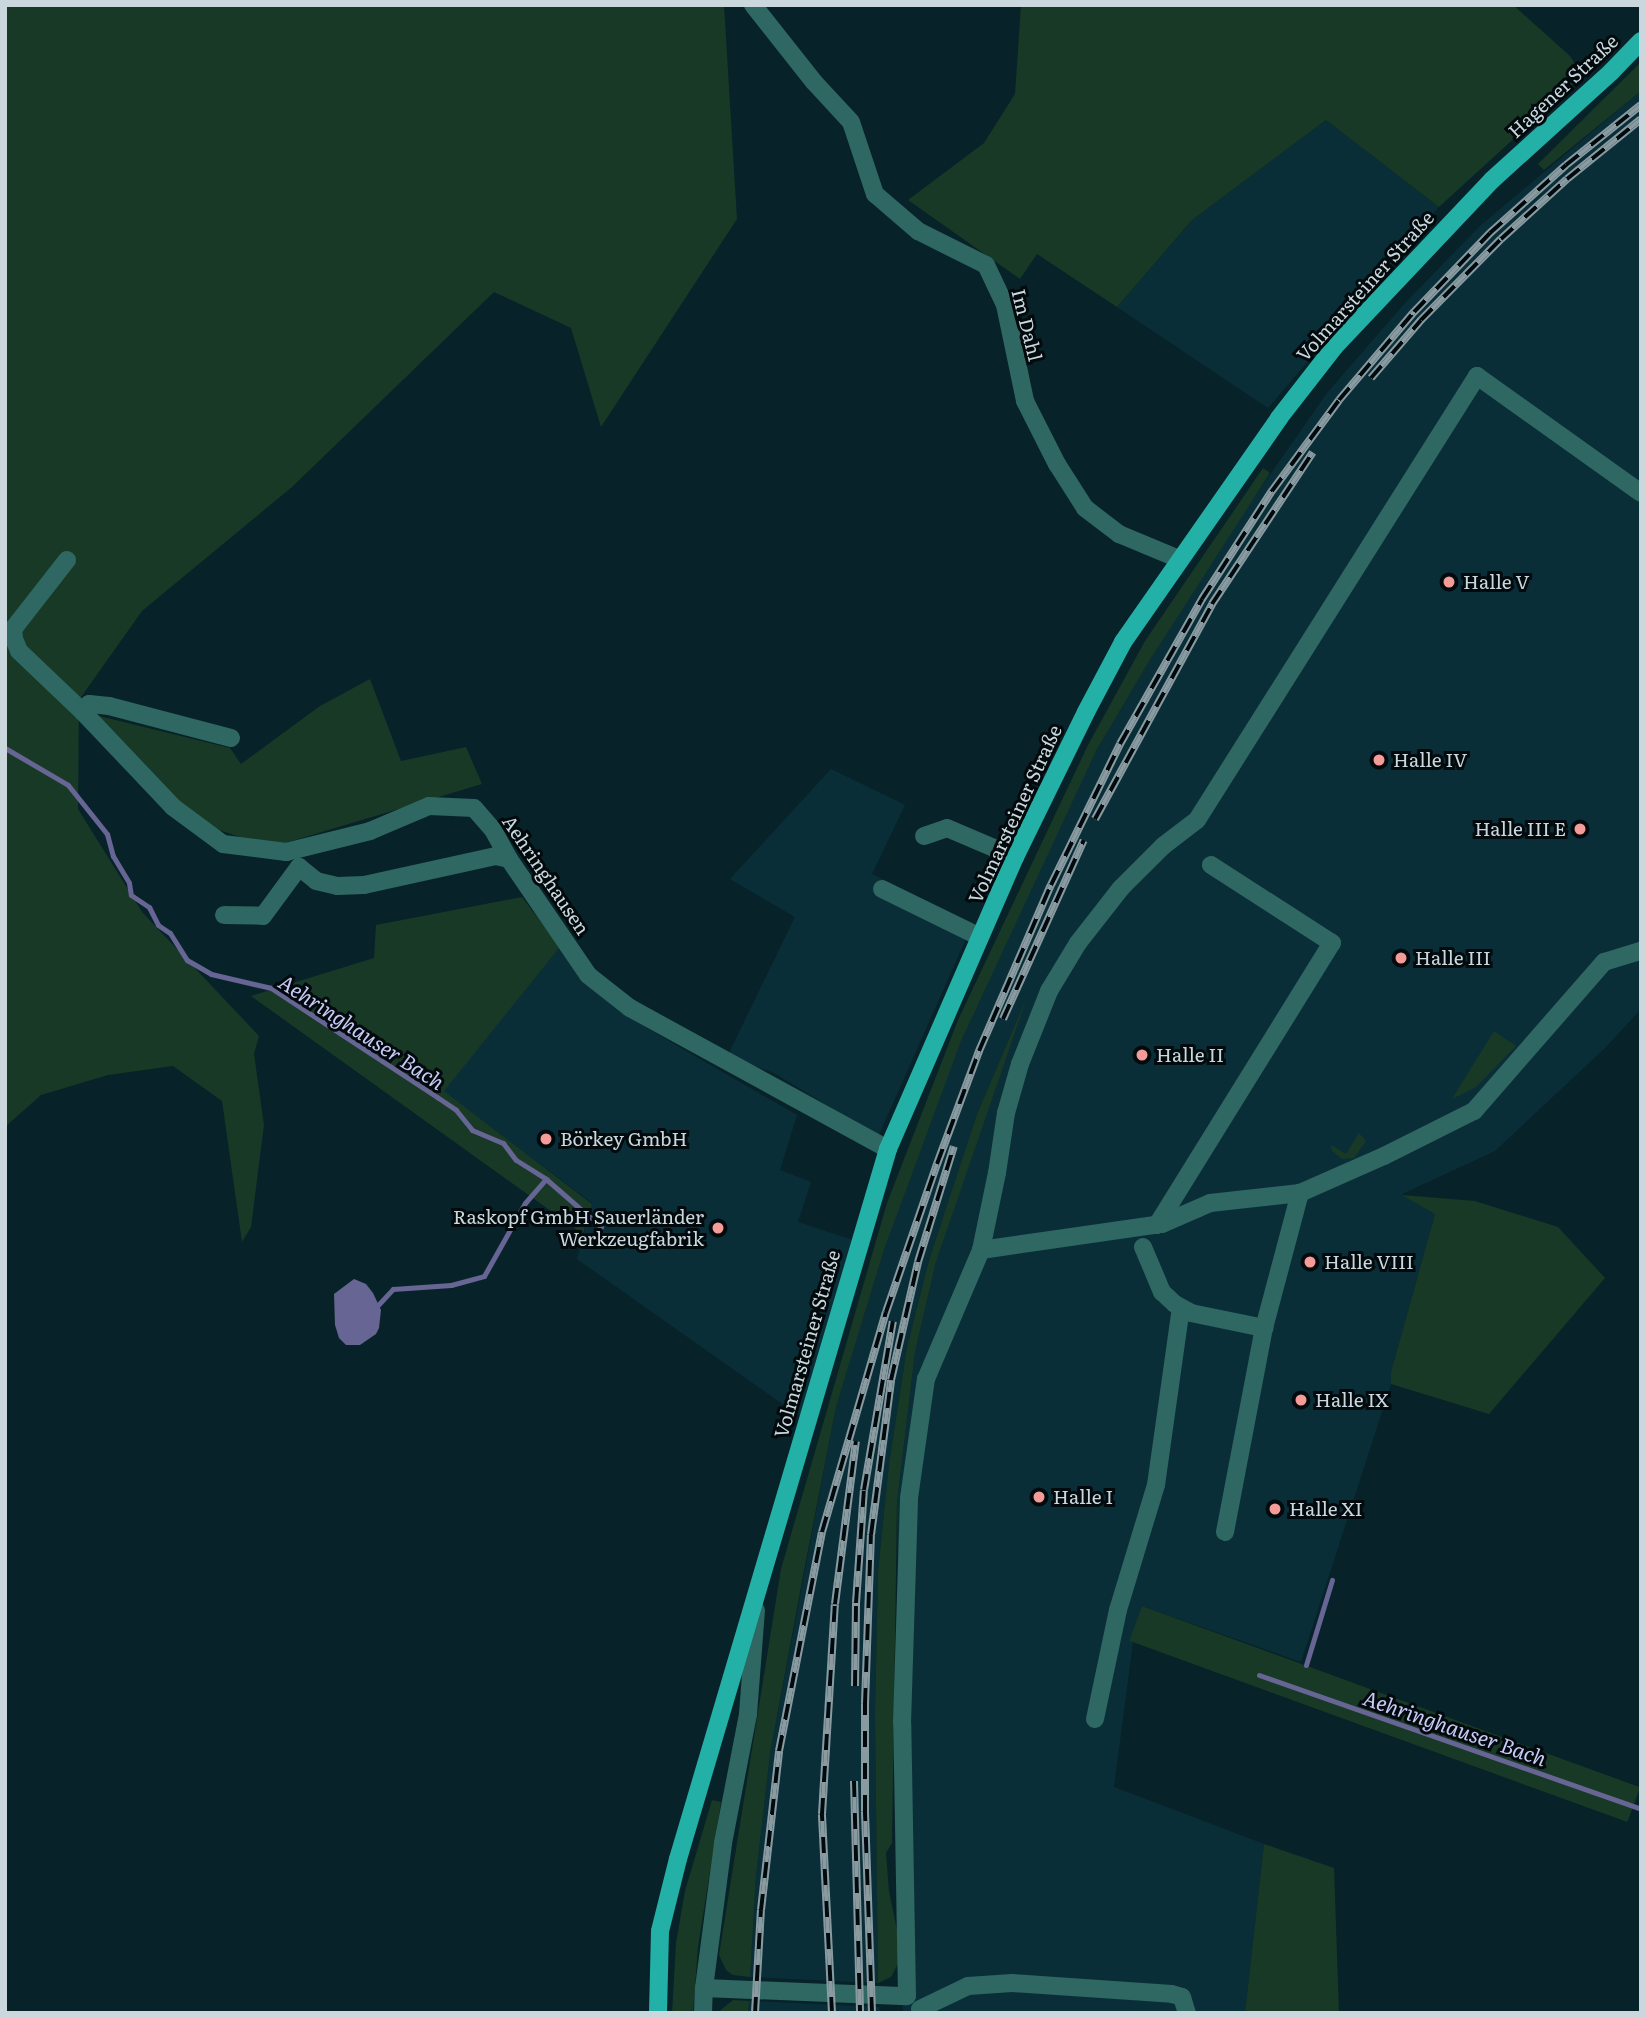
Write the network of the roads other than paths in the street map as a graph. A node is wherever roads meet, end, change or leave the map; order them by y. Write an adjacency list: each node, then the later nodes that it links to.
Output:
1 (753, 5): 5 (street, Im Dahl)
2 (1641, 41): 3 (main road, Hagener Straße)
3 (1513, 161): 5 (main road, Volmarsteiner Straße)
4 (1641, 493): 21 (street)
5 (1180, 559): 10 (main road, Volmarsteiner Straße)
6 (66, 560): 7 (street, Aehringhausen)
7 (83, 712): 8 (street); 11 (street, Aehringhausen)
8 (231, 738)
9 (924, 836): 10 (street)
10 (1015, 857): 15 (main road, Volmarsteiner Straße)
11 (509, 859): 14 (street); 17 (street, Aehringhausen)
12 (1211, 865): 19 (street)
13 (882, 889): 15 (street)
14 (224, 915)
15 (980, 937): 17 (main road, Volmarsteiner Straße)
16 (1641, 951): 18 (street)
17 (888, 1149): 25 (main road, Volmarsteiner Straße)
18 (1300, 1193): 19 (street); 23 (street)
19 (1157, 1225): 21 (street)
20 (1143, 1247): 22 (street)
21 (981, 1250): 28 (street)
22 (1181, 1307): 23 (street); 26 (street)
23 (1264, 1328): 24 (street)
24 (1225, 1532)
25 (757, 1595): 27 (street, Volmarsteiner Straße); 29 (main road, Volmarsteiner Straße)
26 (1095, 1719)
27 (704, 1988): 28 (street); 30 (street, Volmarsteiner Straße)
28 (917, 2006): 31 (street)
29 (658, 2013)
30 (702, 2013)
31 (1187, 2013)

